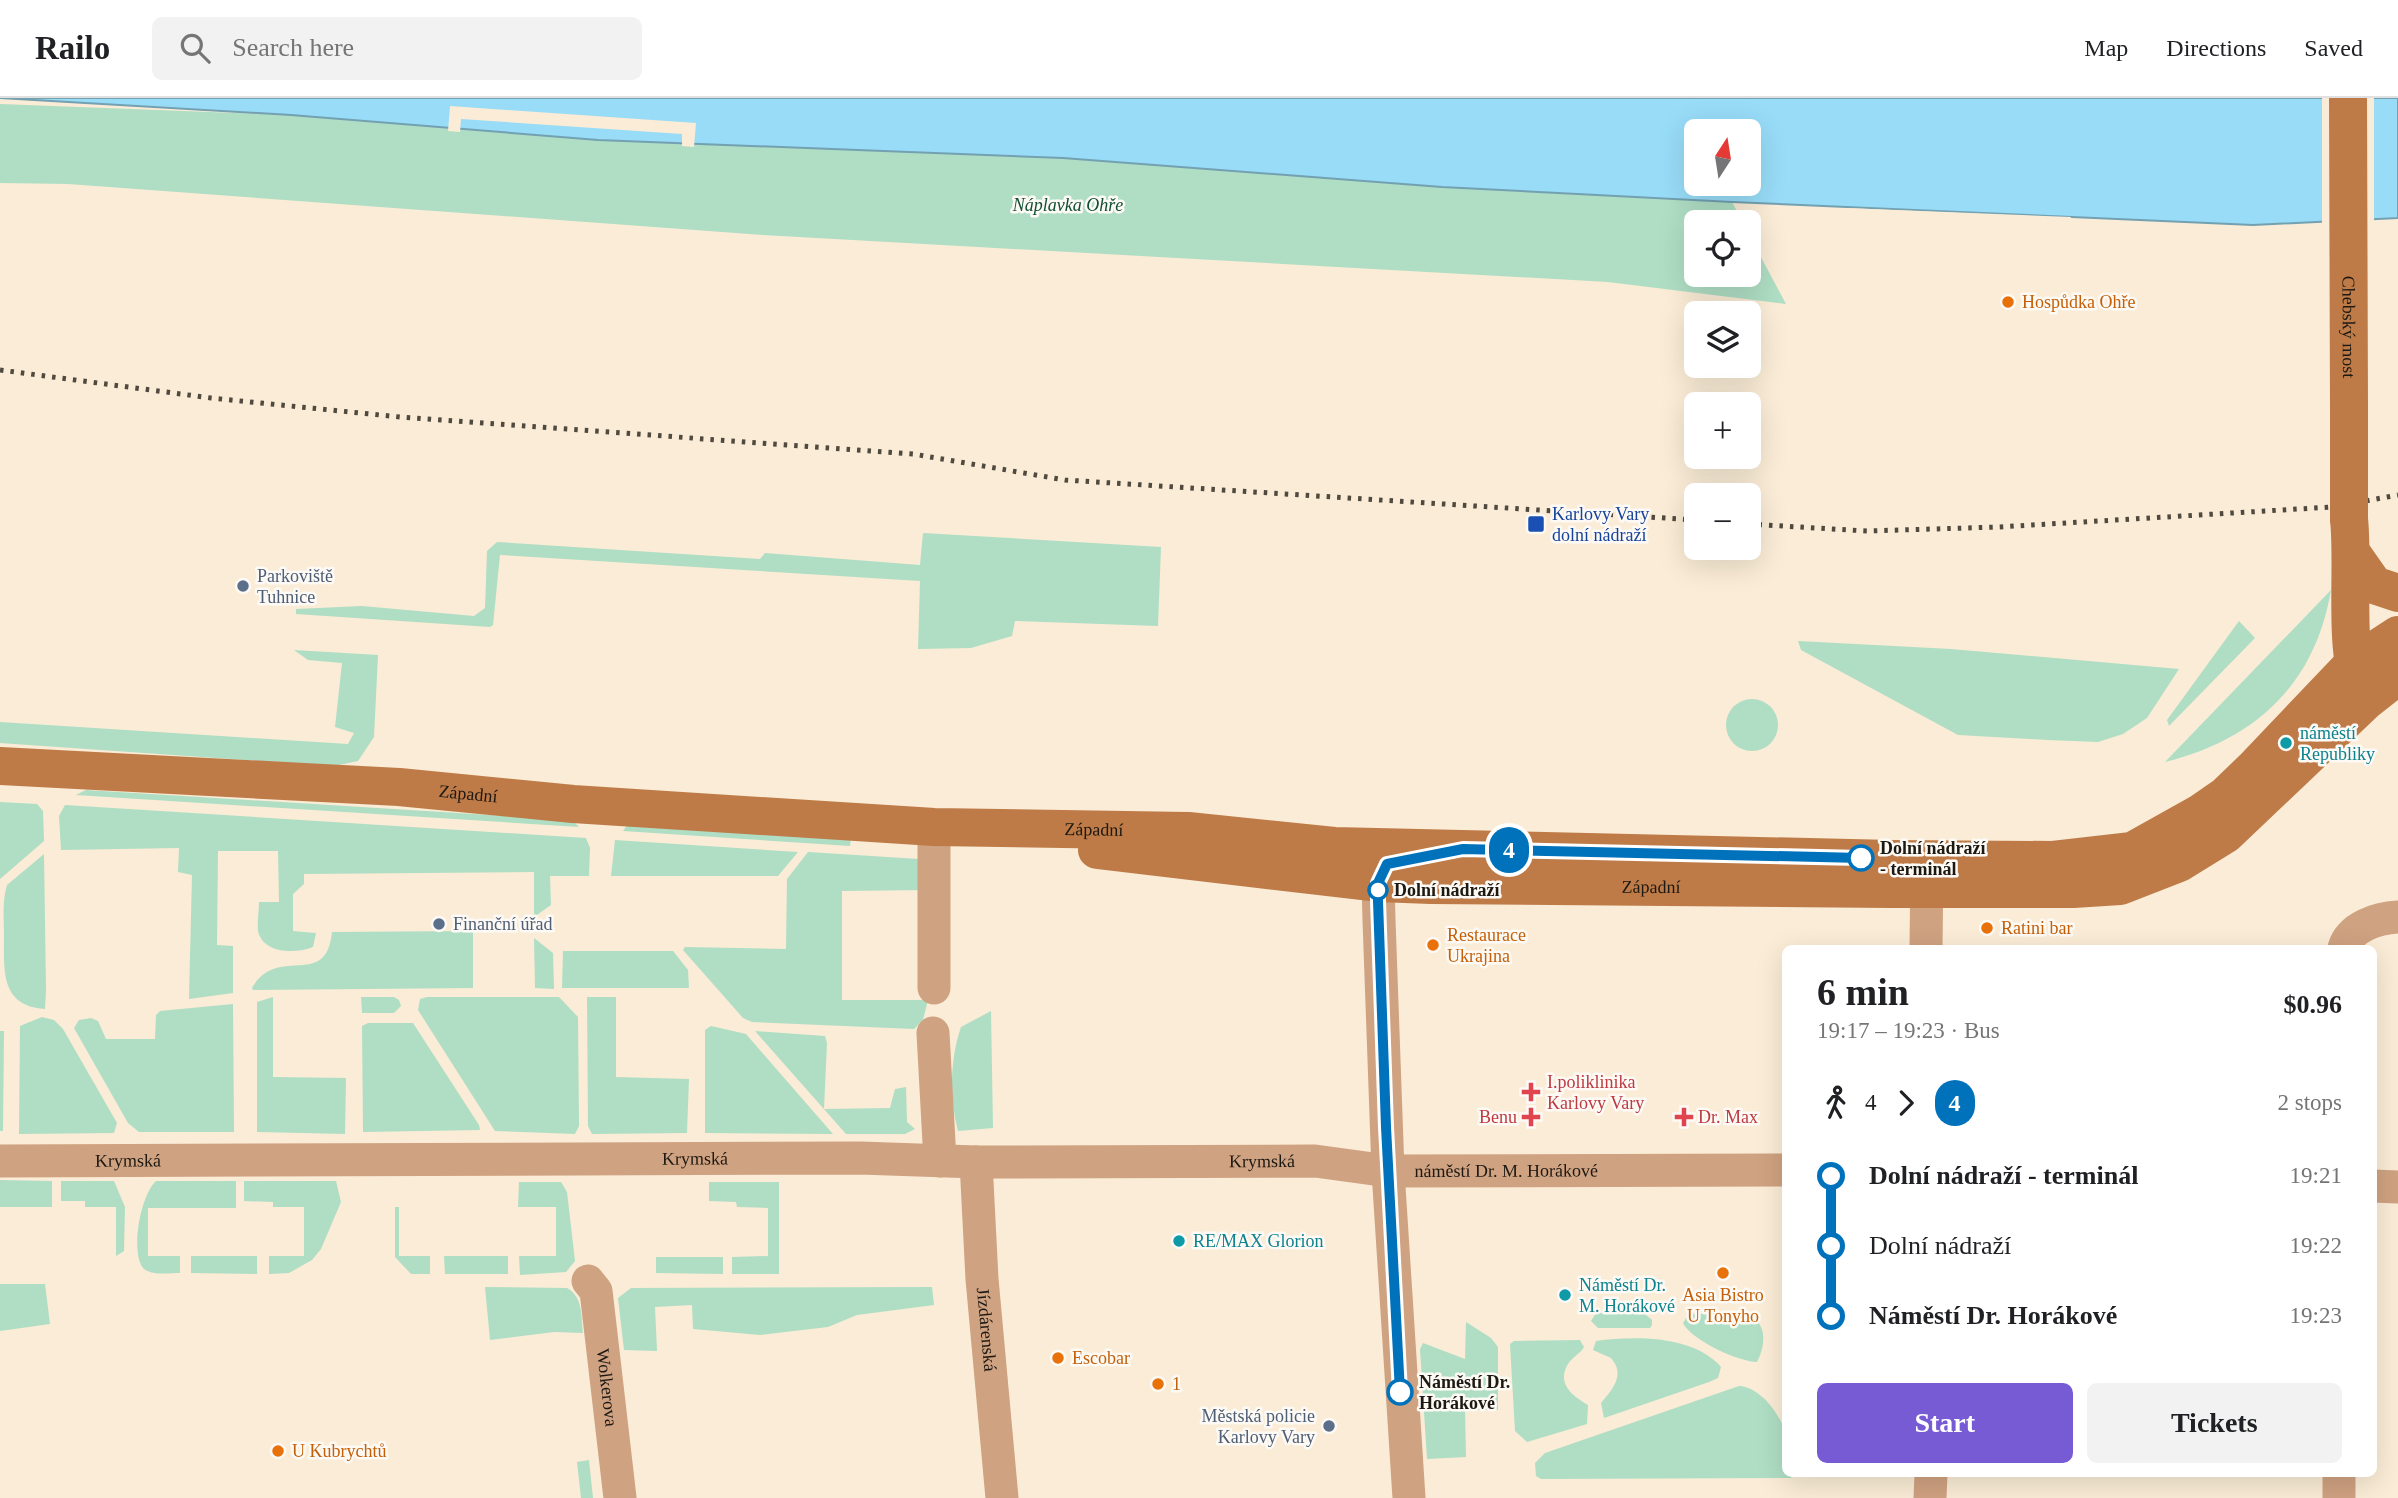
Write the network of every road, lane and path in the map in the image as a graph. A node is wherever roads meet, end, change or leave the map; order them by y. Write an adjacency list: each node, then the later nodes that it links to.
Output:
1 (2348, 98): 2 (street, Chebský most, bridge)
2 (2351, 537): 3 (street); 5 (street, Chebský most)
3 (2398, 593)
4 (2398, 635): 5 (street)
5 (2352, 665): 7 (street); 11 (street)
6 (2398, 676): 7 (street)
7 (2366, 701): 11 (street)
8 (0, 766): 9 (street, Západní)
9 (934, 827): 10 (street, Západní); 12 (street, Západní); 16 (street)
10 (1463, 849): 11 (street, Západní); 12 (street, Západní)
11 (1927, 874): 12 (street, Západní); 14 (street)
12 (1378, 883): 22 (street)
13 (2398, 917): 15 (street)
14 (1926, 945)
15 (2345, 945)
16 (934, 988)
17 (933, 1033): 19 (street)
18 (0, 1161): 19 (street, Krymská)
19 (940, 1161): 20 (street, Krymská)
20 (975, 1162): 22 (street, Krymská); 29 (street, Jízdárenská)
21 (1782, 1170): 22 (street, náměstí Dr. M. Horákové)
22 (1388, 1171): 30 (street, náměstí Dr. M. Horákové)
23 (2377, 1186): 24 (street)
24 (2398, 1187)
25 (588, 1281): 28 (street, Wolkerova)
26 (1931, 1477): 31 (street)
27 (2339, 1477): 32 (street)
28 (620, 1498)
29 (1002, 1498)
30 (1409, 1498)
31 (1930, 1498)
32 (2339, 1498)

